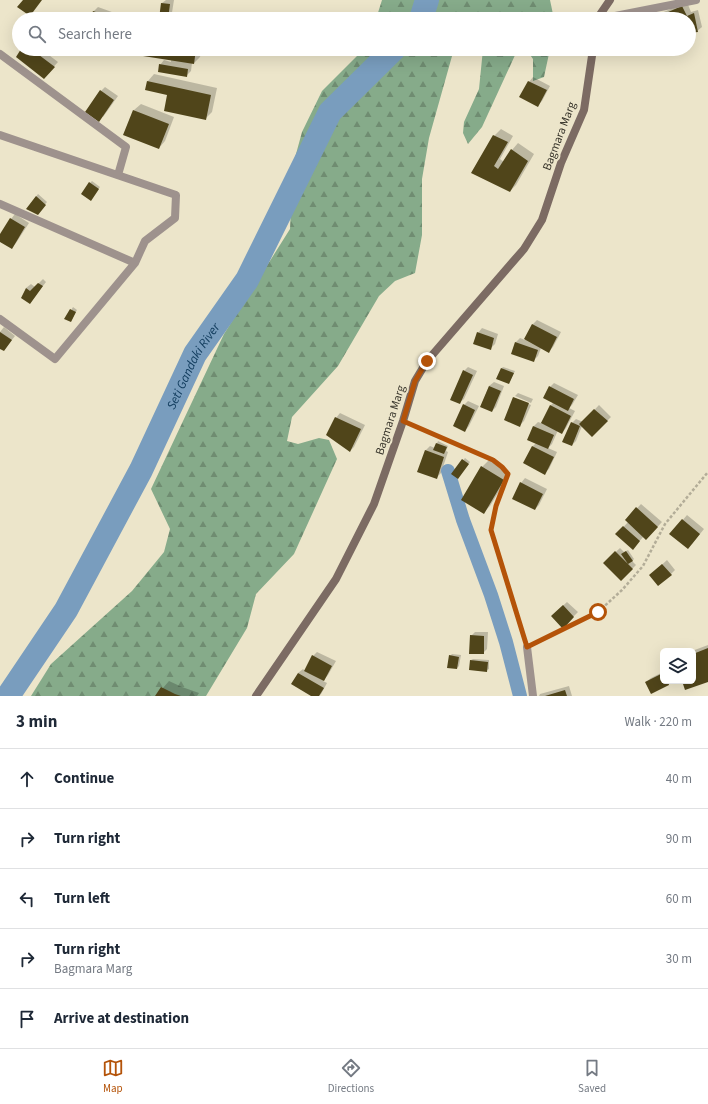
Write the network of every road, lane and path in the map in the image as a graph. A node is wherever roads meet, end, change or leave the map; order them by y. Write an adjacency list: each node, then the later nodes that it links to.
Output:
1 (610, 0): 3 (main road)
2 (696, 0): 4 (street)
3 (602, 12)
4 (634, 12)
5 (0, 54): 8 (street)
6 (592, 56): 12 (main road, Bagmara Marg)
7 (0, 135): 8 (street)
8 (118, 175): 10 (street)
9 (0, 204): 10 (street)
10 (135, 263): 11 (street)
11 (0, 319)
12 (403, 421): 14 (path); 15 (main road, Bagmara Marg)
13 (708, 472): 14 (path)
14 (527, 647): 16 (street)
15 (256, 696)
16 (533, 696)

